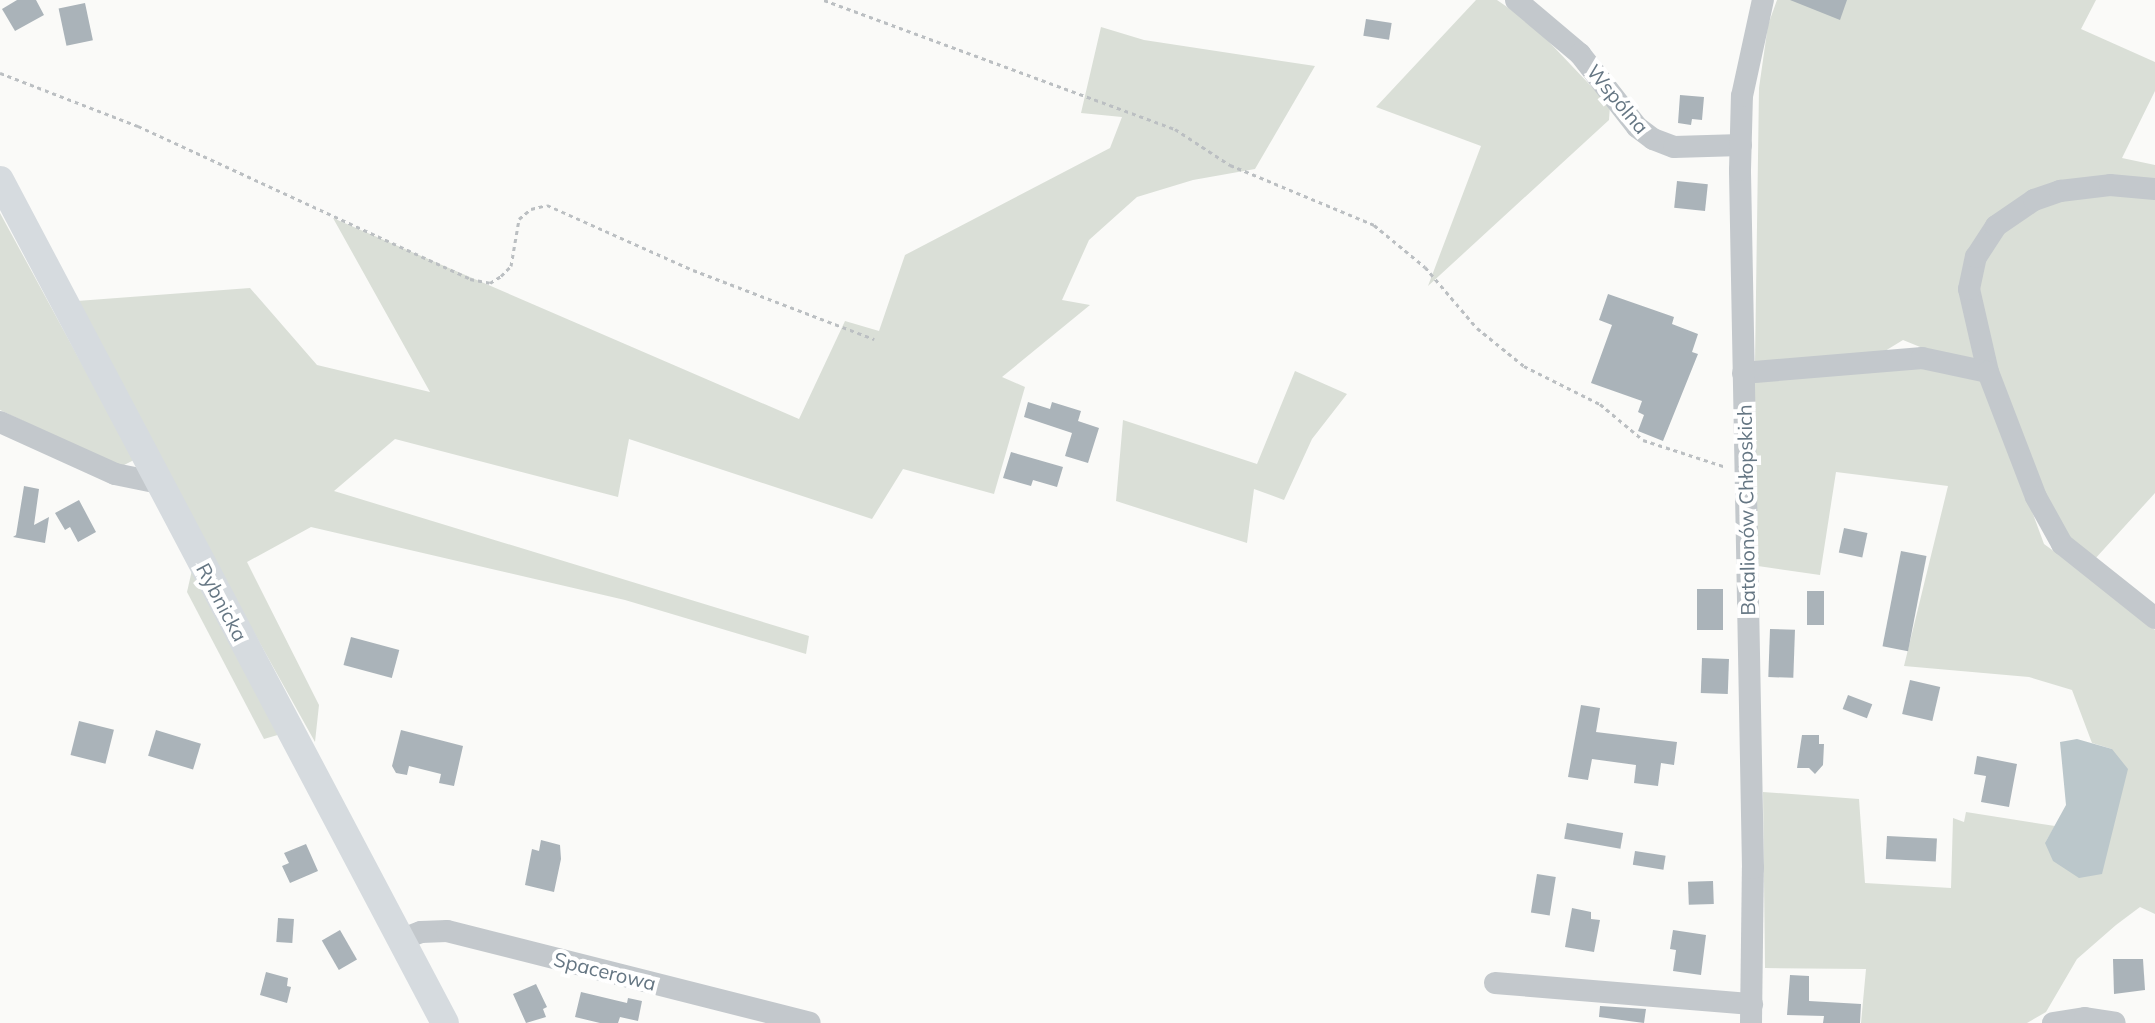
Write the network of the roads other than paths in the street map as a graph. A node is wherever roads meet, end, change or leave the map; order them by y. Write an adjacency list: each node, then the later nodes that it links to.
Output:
1 (1516, 0): 3 (street, Wspólna)
2 (1763, 0): 3 (street, Batalionów Chłopskich)
3 (1741, 145): 7 (street, Batalionów Chłopskich)
4 (0, 180): 9 (main road, Rybnicka)
5 (2155, 189): 6 (street)
6 (1988, 372): 7 (street); 10 (street)
7 (1743, 373): 13 (street, Batalionów Chłopskich)
8 (0, 422): 9 (street)
9 (159, 483): 11 (main road, Rybnicka)
10 (2155, 618)
11 (400, 940): 14 (main road, Rybnicka); 15 (street, Spacerowa)
12 (1495, 983): 13 (street)
13 (1751, 1014)
14 (445, 1023)
15 (810, 1023)
16 (2053, 1023): 17 (street)
17 (2115, 1023)

